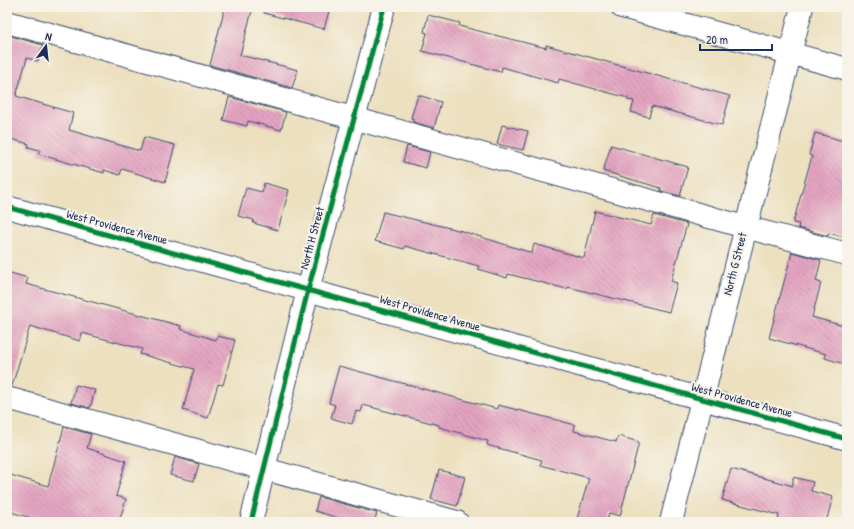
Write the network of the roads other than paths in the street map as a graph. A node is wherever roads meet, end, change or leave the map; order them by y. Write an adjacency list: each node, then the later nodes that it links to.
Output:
1 (384, 7): 7 (street, North H Street)
2 (622, 7): 5 (street)
3 (802, 7): 5 (street, North G Street)
4 (7, 22): 7 (street)
5 (790, 54): 6 (street); 9 (street, North G Street)
6 (847, 69)
7 (354, 119): 9 (street); 11 (street, North H Street)
8 (7, 207): 11 (street, West Providence Avenue)
9 (745, 227): 10 (street); 13 (street, North G Street)
10 (847, 254)
11 (308, 290): 13 (street, West Providence Avenue); 15 (street, North H Street)
12 (7, 398): 15 (street)
13 (701, 399): 14 (street, West Providence Avenue); 18 (street, North G Street)
14 (847, 439)
15 (264, 469): 16 (street, North H Street); 17 (street)
16 (251, 522)
17 (457, 522)
18 (671, 522)

